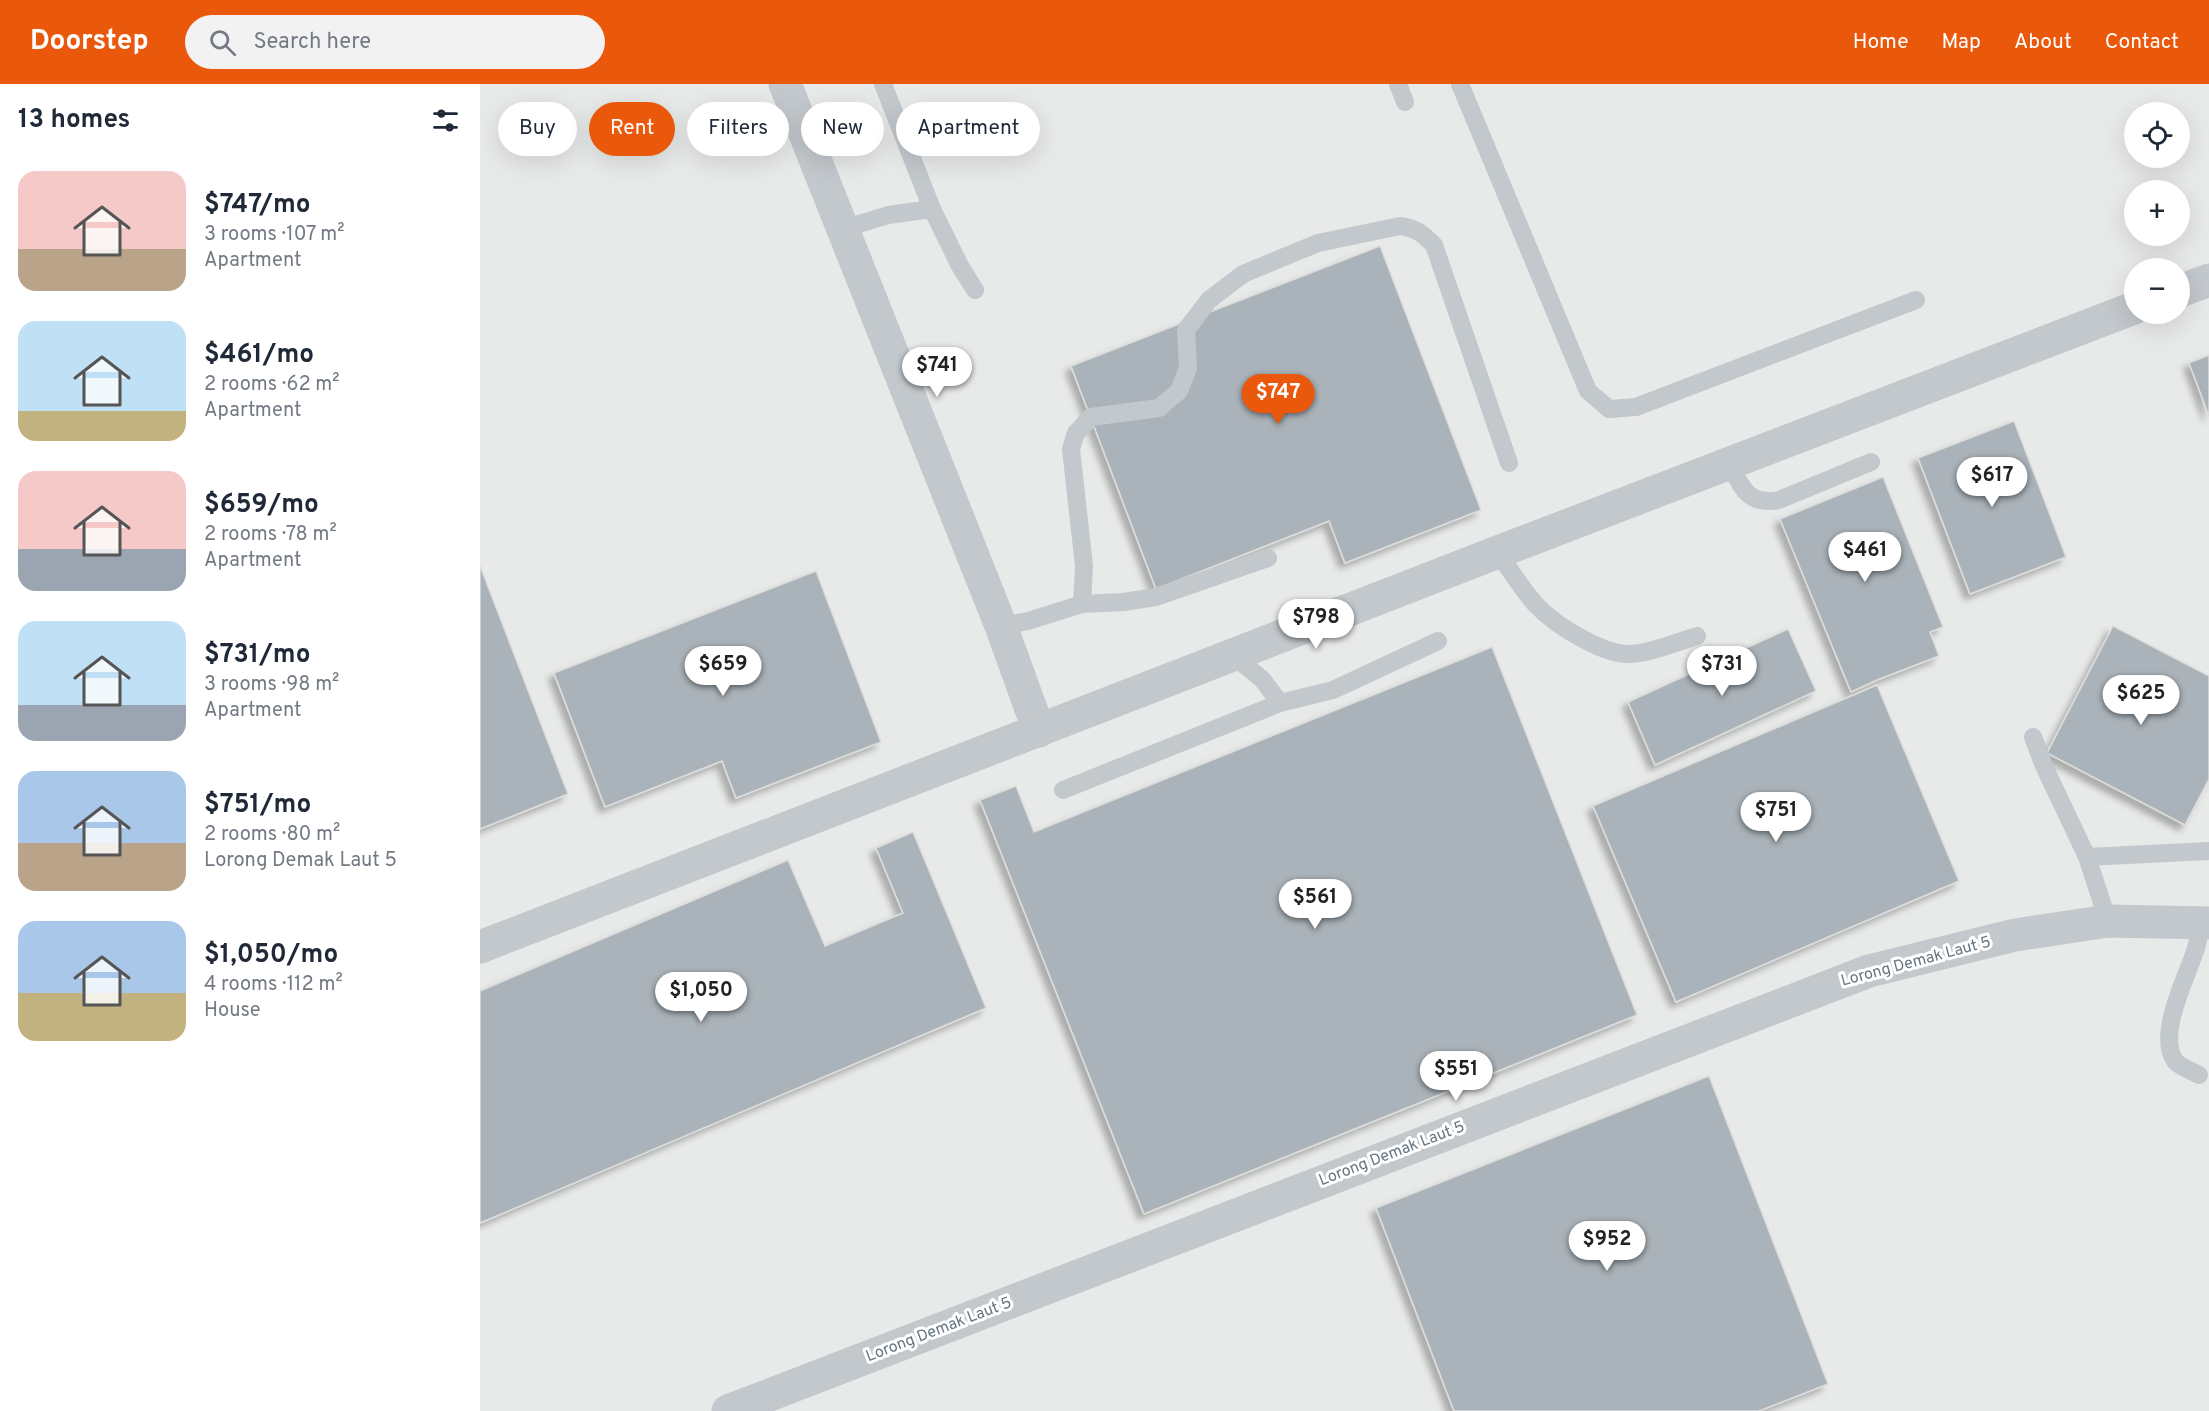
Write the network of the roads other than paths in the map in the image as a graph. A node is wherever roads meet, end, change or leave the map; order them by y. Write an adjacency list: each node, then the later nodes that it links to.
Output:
1 (785, 84): 7 (street)
2 (883, 84): 6 (lane)
3 (1398, 84): 5 (lane)
4 (1460, 84): 11 (lane)
5 (1405, 102)
6 (932, 209): 7 (lane); 10 (lane)
7 (843, 229): 19 (street)
8 (2209, 280): 9 (street)
9 (2190, 287)
10 (975, 290)
11 (1916, 300)
12 (2124, 312): 15 (street)
13 (1871, 462): 15 (lane)
14 (1509, 463): 18 (lane)
15 (1729, 463): 16 (street)
16 (1498, 552): 20 (lane); 22 (street)
17 (1268, 558): 18 (lane)
18 (1082, 604): 19 (lane)
19 (1001, 626): 24 (street)
20 (1697, 636)
21 (1438, 641): 23 (lane)
22 (1232, 655): 23 (lane); 24 (street)
23 (1280, 703): 26 (lane)
24 (1039, 731): 31 (street)
25 (2033, 737): 28 (lane)
26 (1063, 790)
27 (2209, 851): 28 (lane)
28 (2087, 857): 29 (lane)
29 (2108, 921): 30 (street, Lorong Demak Laut 5); 33 (street, Lorong Demak Laut 5)
30 (2206, 923): 32 (lane)
31 (480, 947)
32 (2199, 1075)
33 (728, 1411)

